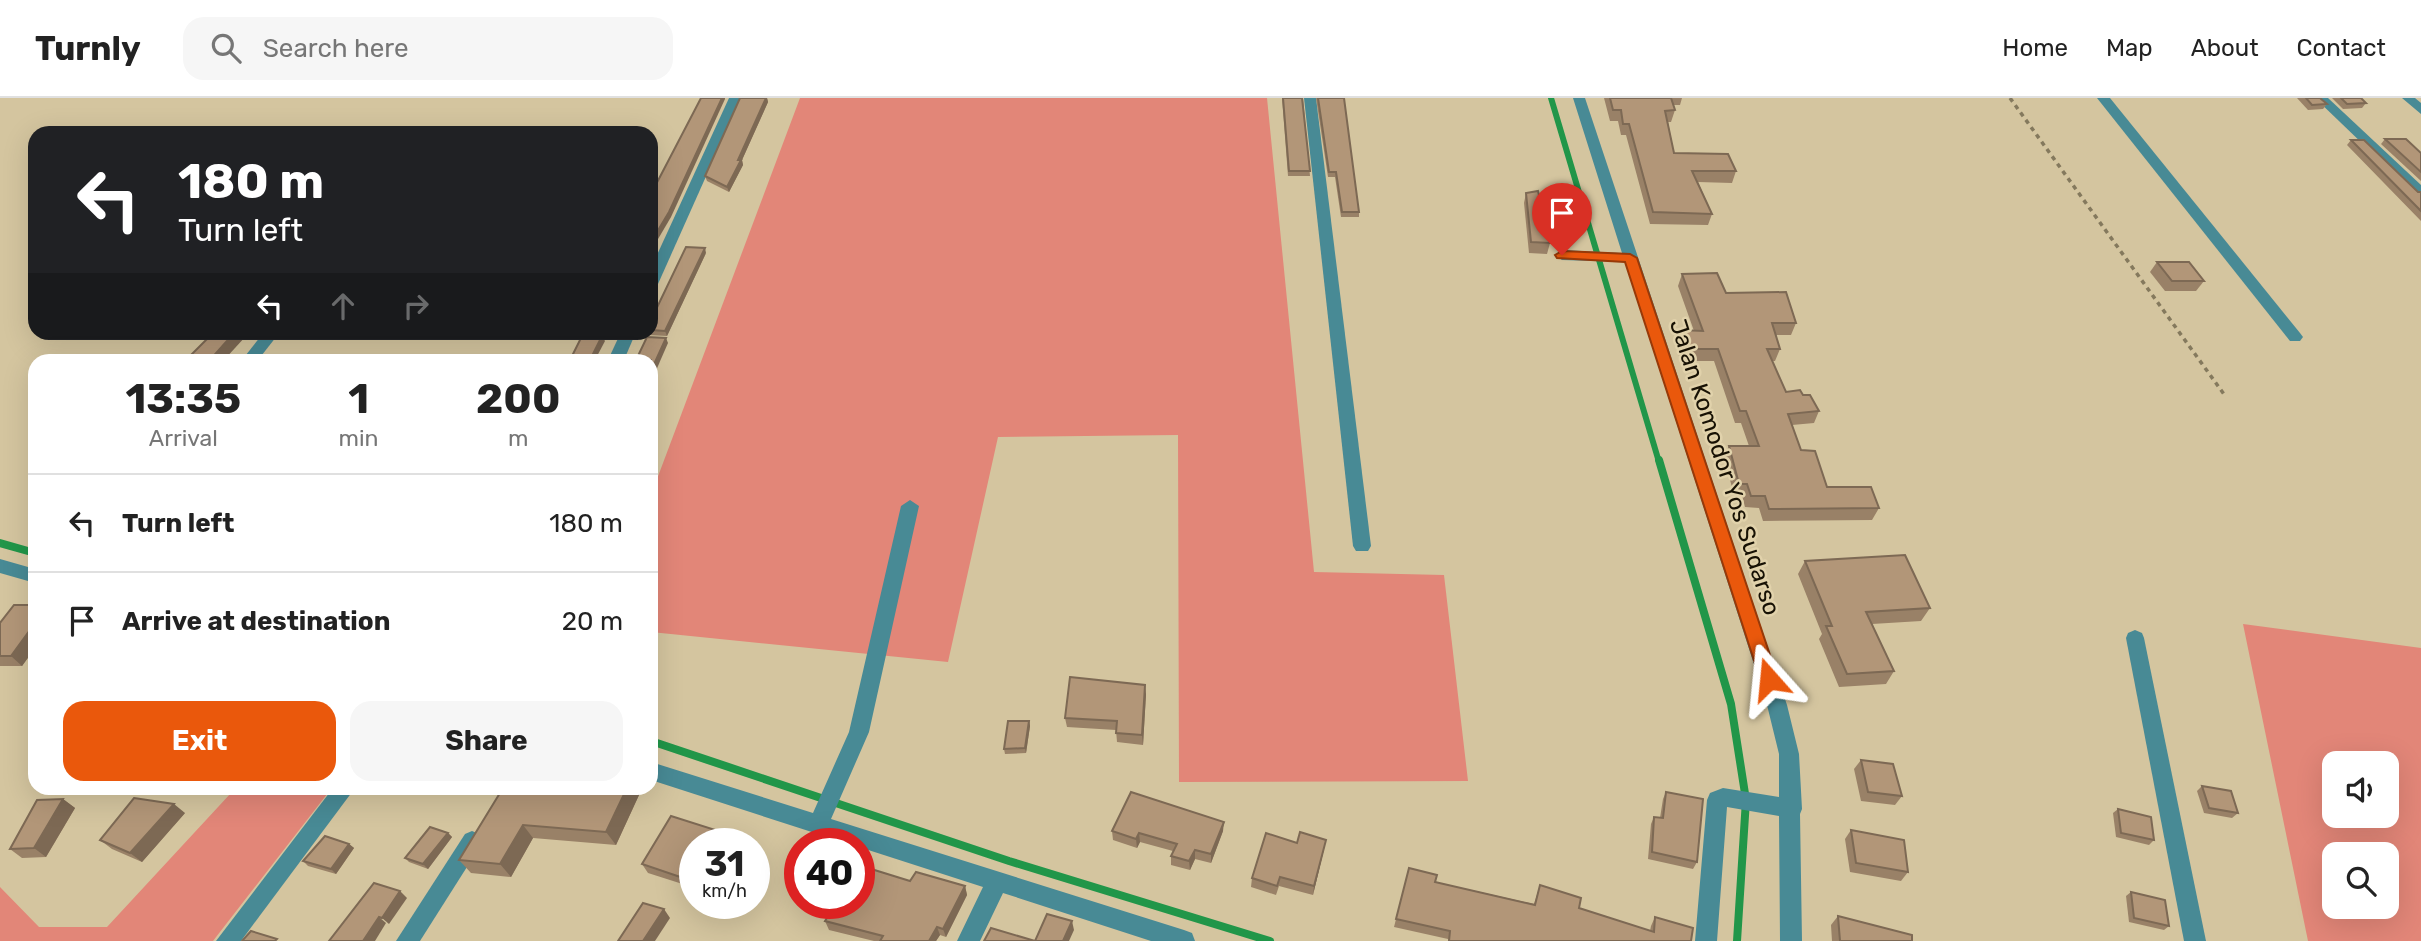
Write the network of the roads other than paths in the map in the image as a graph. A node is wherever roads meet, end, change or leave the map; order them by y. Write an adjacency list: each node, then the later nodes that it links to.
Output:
1 (735, 98): 11 (street)
2 (1310, 98): 16 (street)
3 (1579, 98): 10 (street, Jalan Komodor Yos Sudarso)
4 (2103, 98): 12 (street)
5 (2321, 98): 8 (street)
6 (2408, 98): 7 (street)
7 (2421, 110)
8 (2421, 192)
9 (1562, 255): 10 (street)
10 (1630, 258): 22 (street, Jalan Komodor Yos Sudarso)
11 (658, 268)
12 (2295, 337)
13 (266, 340): 14 (street)
14 (255, 354)
15 (910, 506): 24 (street)
16 (1362, 546)
17 (0, 566): 18 (street)
18 (28, 574)
19 (2135, 638): 32 (street)
20 (658, 773): 24 (street)
21 (340, 795): 26 (street)
22 (1792, 809): 30 (street); 31 (street, Jalan Komodor Yos Sudarso)
23 (486, 820): 27 (street)
24 (820, 820): 25 (street)
25 (997, 882): 28 (street); 29 (street)
26 (227, 941)
27 (407, 941)
28 (968, 941)
29 (1184, 941)
30 (1706, 941)
31 (1791, 941)
32 (2195, 941)

